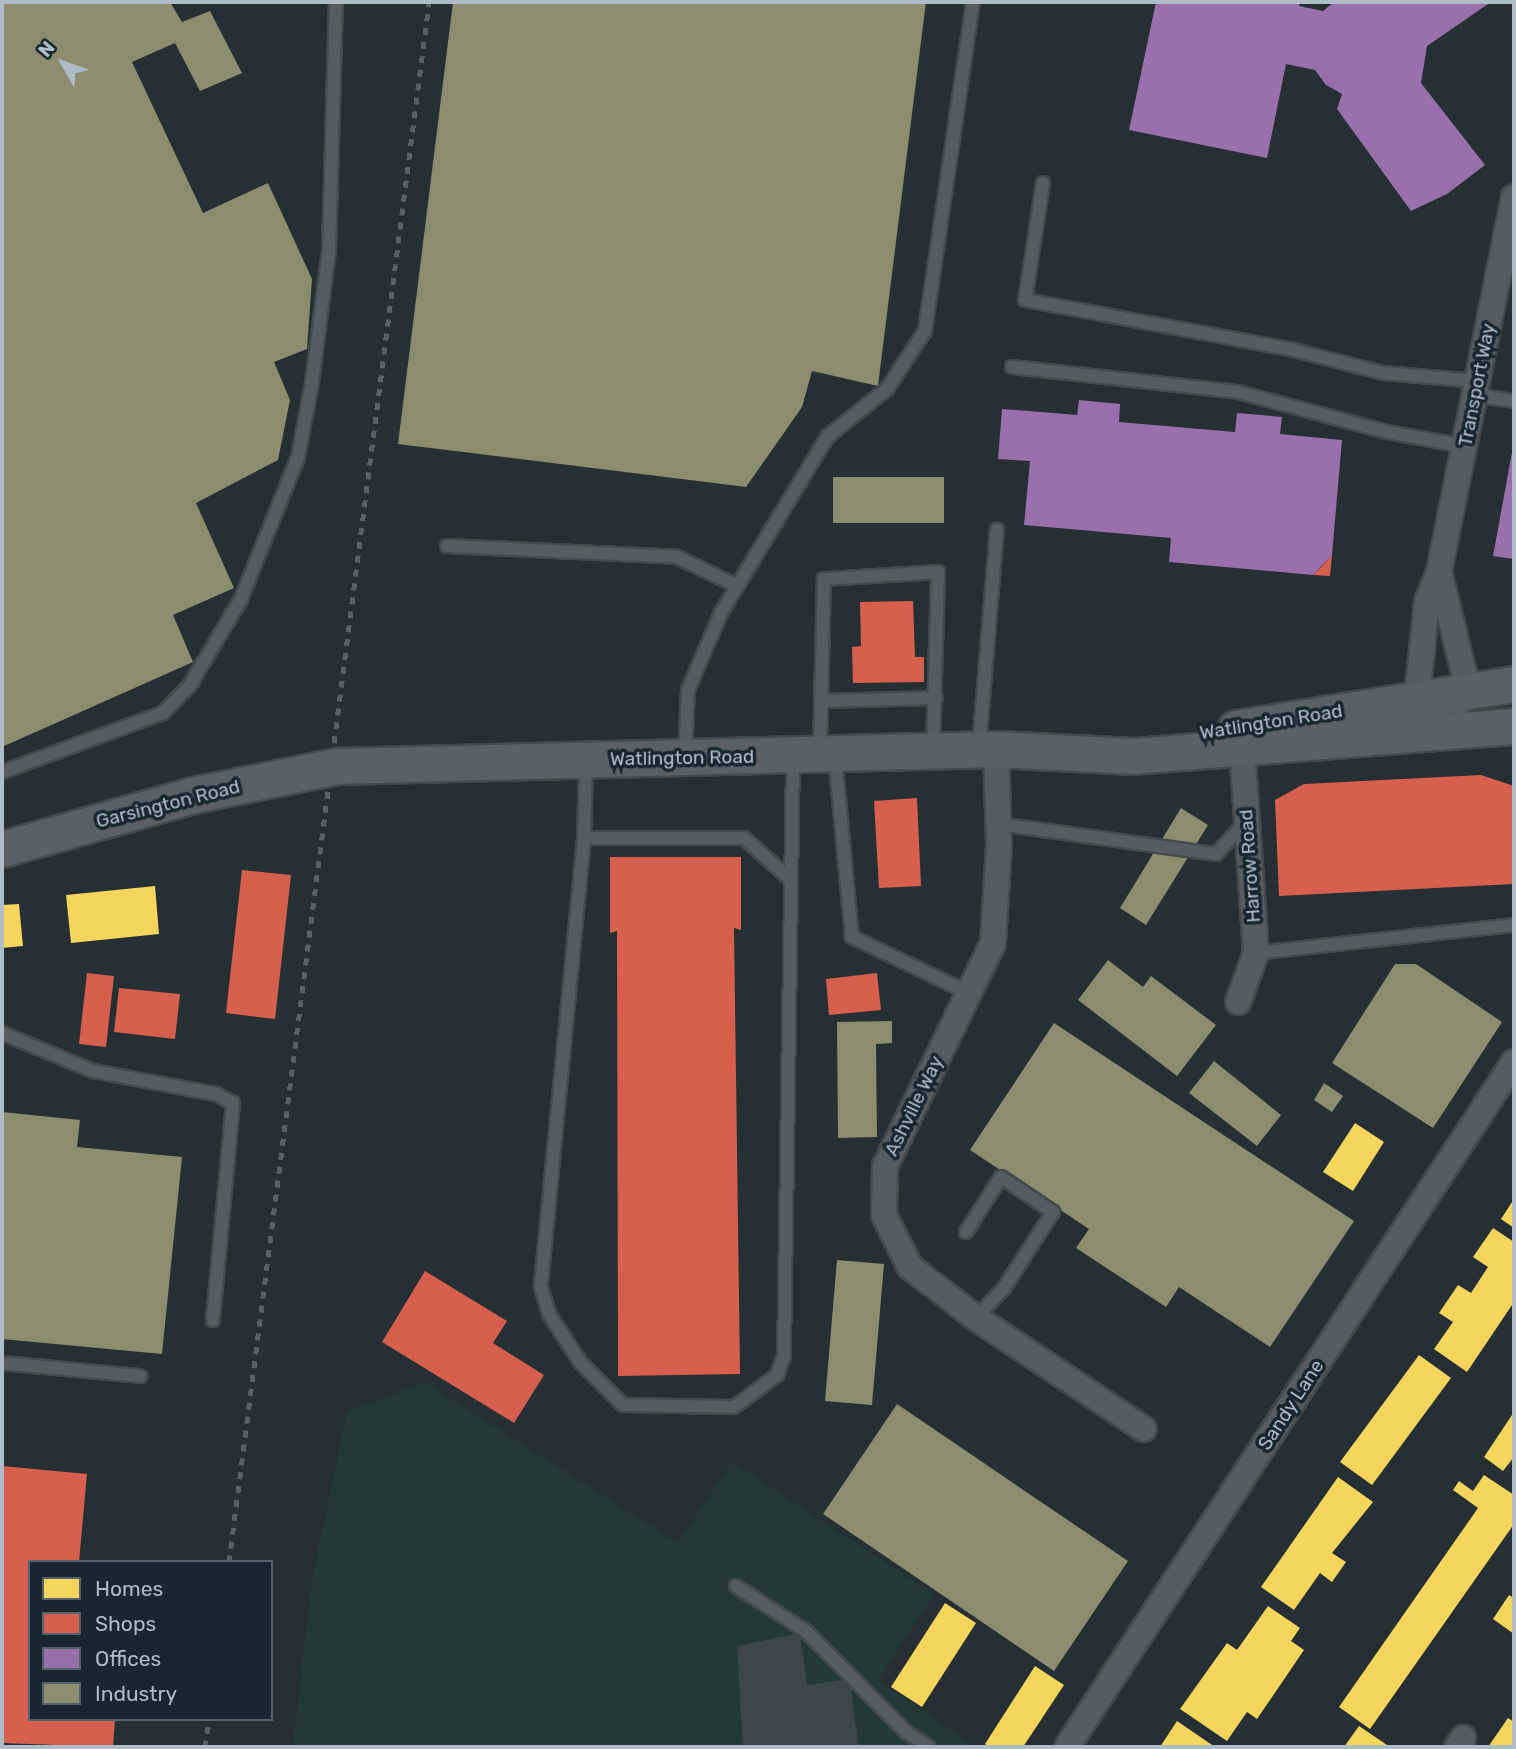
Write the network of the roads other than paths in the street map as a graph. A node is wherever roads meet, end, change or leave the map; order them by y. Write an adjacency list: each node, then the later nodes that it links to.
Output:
1 (336, 2): 28 (lane)
2 (973, 2): 13 (lane)
3 (1043, 183): 7 (lane)
4 (1514, 197): 5 (street, Transport Way)
5 (1510, 242): 7 (street, Transport Way)
6 (1012, 367): 9 (lane)
7 (1477, 388): 8 (lane); 9 (street, Transport Way)
8 (1514, 401)
9 (1465, 446): 12 (street, Transport Way)
10 (997, 530): 22 (lane)
11 (447, 546): 13 (lane)
12 (1439, 572): 15 (street, Transport Way); 16 (street, Transport Way)
13 (737, 586): 25 (lane)
14 (1514, 684): 15 (main road, Watlington Road)
15 (1468, 689): 16 (main road, Watlington Road); 20 (street)
16 (1417, 697): 20 (street); 21 (main road, Watlington Road)
17 (936, 698): 18 (lane); 18 (lane); 23 (lane)
18 (822, 701): 24 (lane)
19 (1514, 726): 20 (main road, Watlington Road)
20 (1439, 734): 21 (main road, Watlington Road)
21 (1241, 738): 22 (main road, Watlington Road); 29 (street, Harrow Road)
22 (1001, 750): 23 (main road, Watlington Road); 30 (street, Ashville Way)
23 (933, 753): 24 (main road, Watlington Road)
24 (816, 755): 25 (main road, Watlington Road); 33 (lane); 36 (lane)
25 (685, 758): 26 (main road, Watlington Road)
26 (586, 760): 27 (main road, Watlington Road); 31 (lane)
27 (337, 766): 32 (main road, Garsington Road)
28 (2, 772)
29 (1247, 821): 30 (lane); 35 (street, Harrow Road)
30 (999, 824): 36 (street, Ashville Way)
31 (584, 838): 33 (lane); 33 (lane)
32 (2, 849)
33 (790, 879)
34 (1513, 925): 35 (lane)
35 (1256, 953): 37 (street, Harrow Road)
36 (969, 993): 41 (street, Ashville Way)
37 (1238, 1002)
38 (2, 1032): 42 (lane)
39 (1514, 1062): 48 (street, Sandy Lane)
40 (966, 1231): 41 (lane)
41 (976, 1318): 45 (street, Ashville Way)
42 (213, 1320)
43 (2, 1363): 44 (lane)
44 (140, 1376)
45 (1144, 1429)
46 (736, 1586): 47 (lane)
47 (929, 1747)
48 (1067, 1747)

